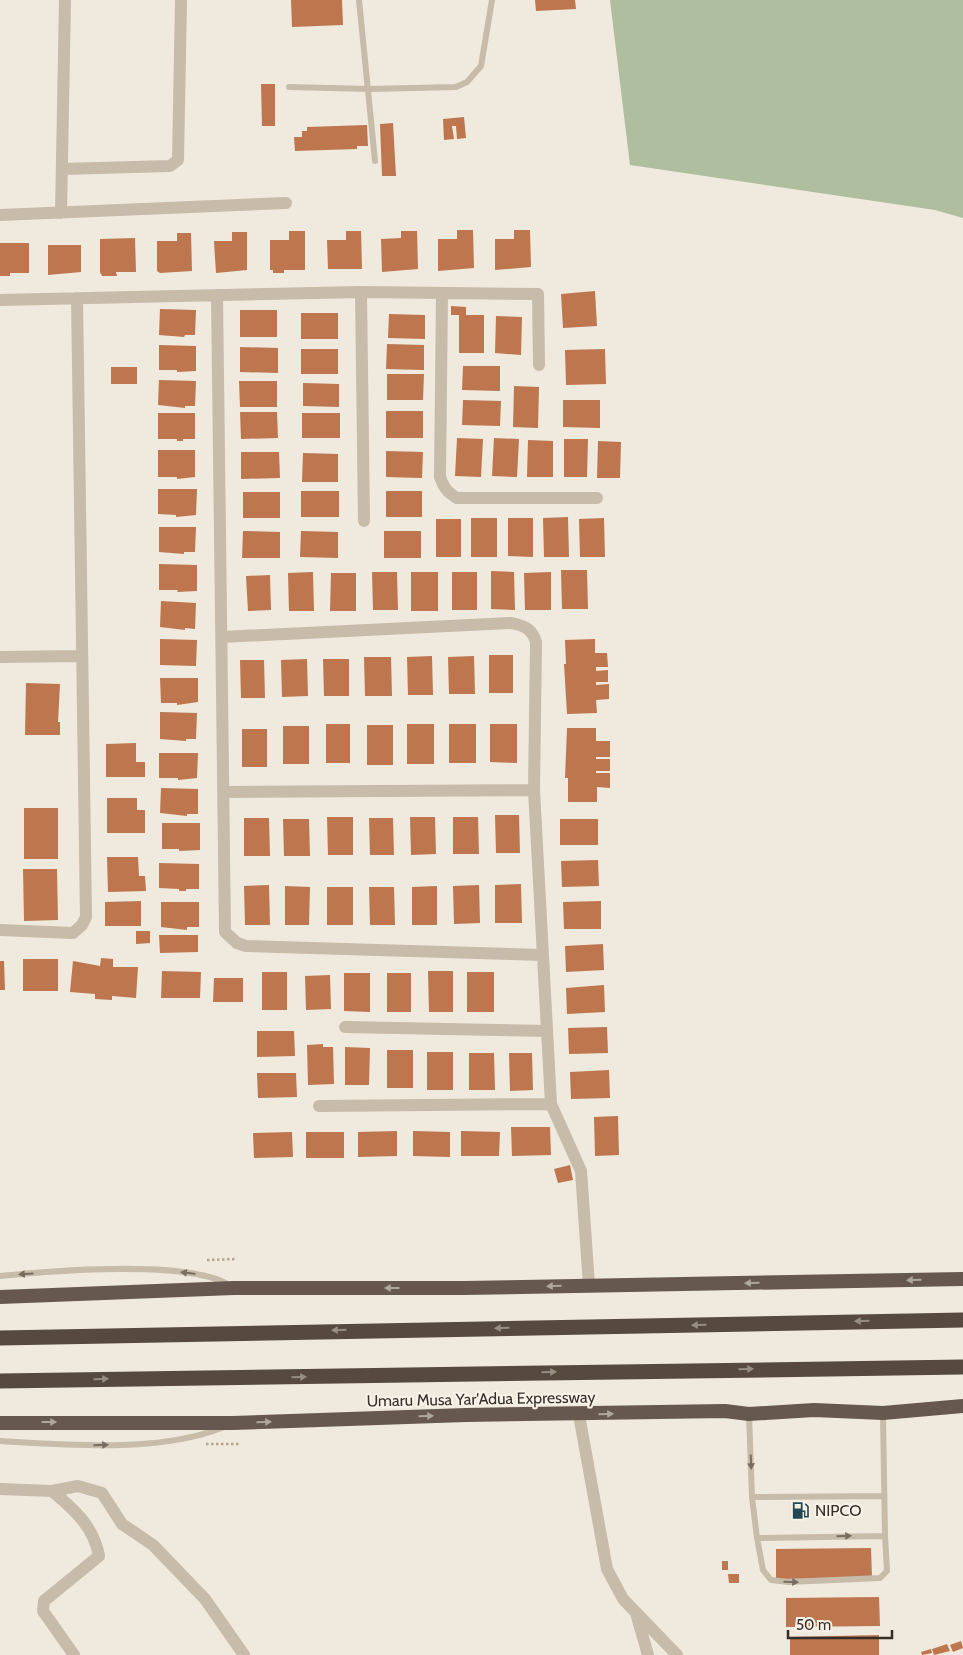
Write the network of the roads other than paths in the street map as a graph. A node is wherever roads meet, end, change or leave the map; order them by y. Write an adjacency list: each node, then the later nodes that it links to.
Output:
1 (65, 0): 8 (street)
2 (181, 0): 8 (street)
3 (360, 0): 6 (lane)
4 (492, 0): 6 (lane)
5 (289, 87): 6 (lane)
6 (369, 89): 7 (lane)
7 (375, 161)
8 (62, 169): 10 (street)
9 (286, 203): 10 (street)
10 (61, 213): 11 (street)
11 (0, 215)
12 (361, 292): 13 (street); 14 (street); 19 (street)
13 (442, 293): 17 (street); 18 (street)
14 (217, 296): 15 (street); 20 (street)
15 (77, 298): 16 (street); 21 (street)
16 (0, 300)
17 (539, 365)
18 (597, 498)
19 (364, 521)
20 (222, 637): 23 (street); 24 (street)
21 (81, 656): 22 (street); 25 (street)
22 (0, 657)
23 (534, 790): 24 (street); 26 (street)
24 (225, 792): 26 (street)
25 (0, 930)
26 (542, 955): 28 (street)
27 (345, 1027): 28 (street)
28 (546, 1032): 29 (street)
29 (551, 1104): 30 (street); 33 (street)
30 (318, 1106)
31 (0, 1276): 34 (lane, one-way to 31)
32 (963, 1279): 33 (highway, one-way to 33)
33 (589, 1285): 34 (highway, one-way to 34)
34 (234, 1288): 35 (highway)
35 (0, 1297)
36 (963, 1320): 37 (highway, one-way to 37)
37 (0, 1338)
38 (963, 1367): 39 (highway, Umaru Musa Yar'Adua Expressway, one-way to 38)
39 (0, 1381)
40 (963, 1406): 41 (highway, Umaru Musa Yar'Adua Expressway)
41 (883, 1413): 42 (highway, Umaru Musa Yar'Adua Expressway); 49 (lane)
42 (749, 1414): 43 (highway, Umaru Musa Yar'Adua Expressway, one-way to 42); 50 (lane, one-way to 50)
43 (579, 1415): 45 (highway, Umaru Musa Yar'Adua Expressway, one-way to 43); 53 (street)
44 (0, 1423): 45 (highway, Umaru Musa Yar'Adua Expressway, one-way to 45)
45 (232, 1423): 46 (lane, one-way to 45)
46 (0, 1441)
47 (0, 1489): 48 (street)
48 (52, 1490): 54 (street); 55 (street)
49 (884, 1496): 50 (lane); 51 (lane)
50 (752, 1497): 52 (lane)
51 (885, 1536): 52 (lane, one-way to 51); 52 (lane, one-way to 51)
52 (757, 1538)
53 (636, 1613): 56 (street); 57 (street)
54 (74, 1655)
55 (244, 1655)
56 (648, 1655)
57 (677, 1655)

